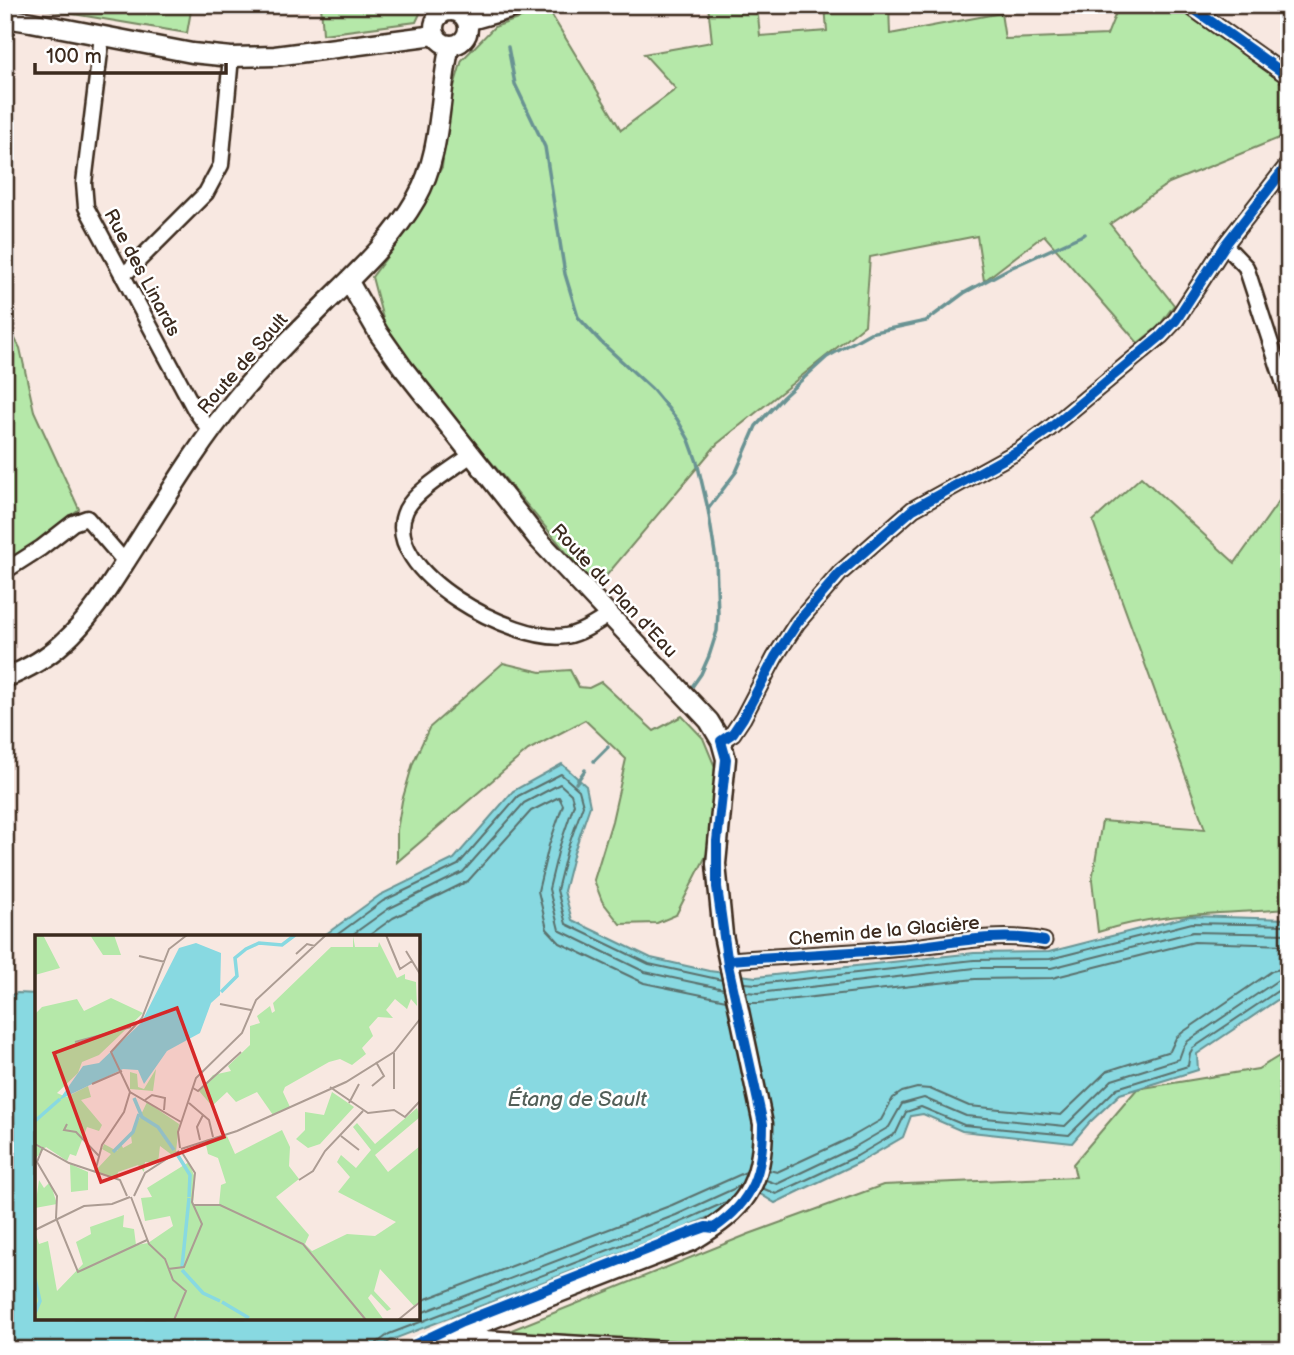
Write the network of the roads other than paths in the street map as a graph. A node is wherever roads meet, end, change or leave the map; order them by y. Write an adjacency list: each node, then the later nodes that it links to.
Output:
1 (524, 5): 5 (street)
2 (1188, 5): 9 (street)
3 (443, 9): 5 (street); 7 (street)
4 (5, 19): 6 (street)
5 (467, 21): 7 (street)
6 (102, 36): 8 (street); 12 (street, Rue des Linards)
7 (442, 40): 8 (street); 13 (street, Route de Sault)
8 (231, 57): 12 (street)
9 (1289, 76)
10 (1289, 163): 11 (street)
11 (1224, 245): 14 (street); 21 (street)
12 (122, 275): 15 (street, Rue des Linards)
13 (349, 282): 15 (street, Route de Sault); 16 (street, Route du Plan d'Eau)
14 (1289, 399)
15 (210, 431): 17 (street, Route de Sault)
16 (471, 455): 19 (street, Route du Plan d'Eau); 19 (street)
17 (125, 562): 18 (street); 20 (street, Route de Sault)
18 (5, 571)
19 (609, 615): 21 (street, Route du Plan d'Eau)
20 (5, 678)
21 (721, 741): 23 (street, Route du Plan d'Eau)
22 (1044, 941): 23 (street, Chemin de la Glacière)
23 (728, 962): 24 (street, Route du Plan d'Eau)
24 (448, 1336): 25 (street); 26 (street)
25 (421, 1350)
26 (683, 1350)

